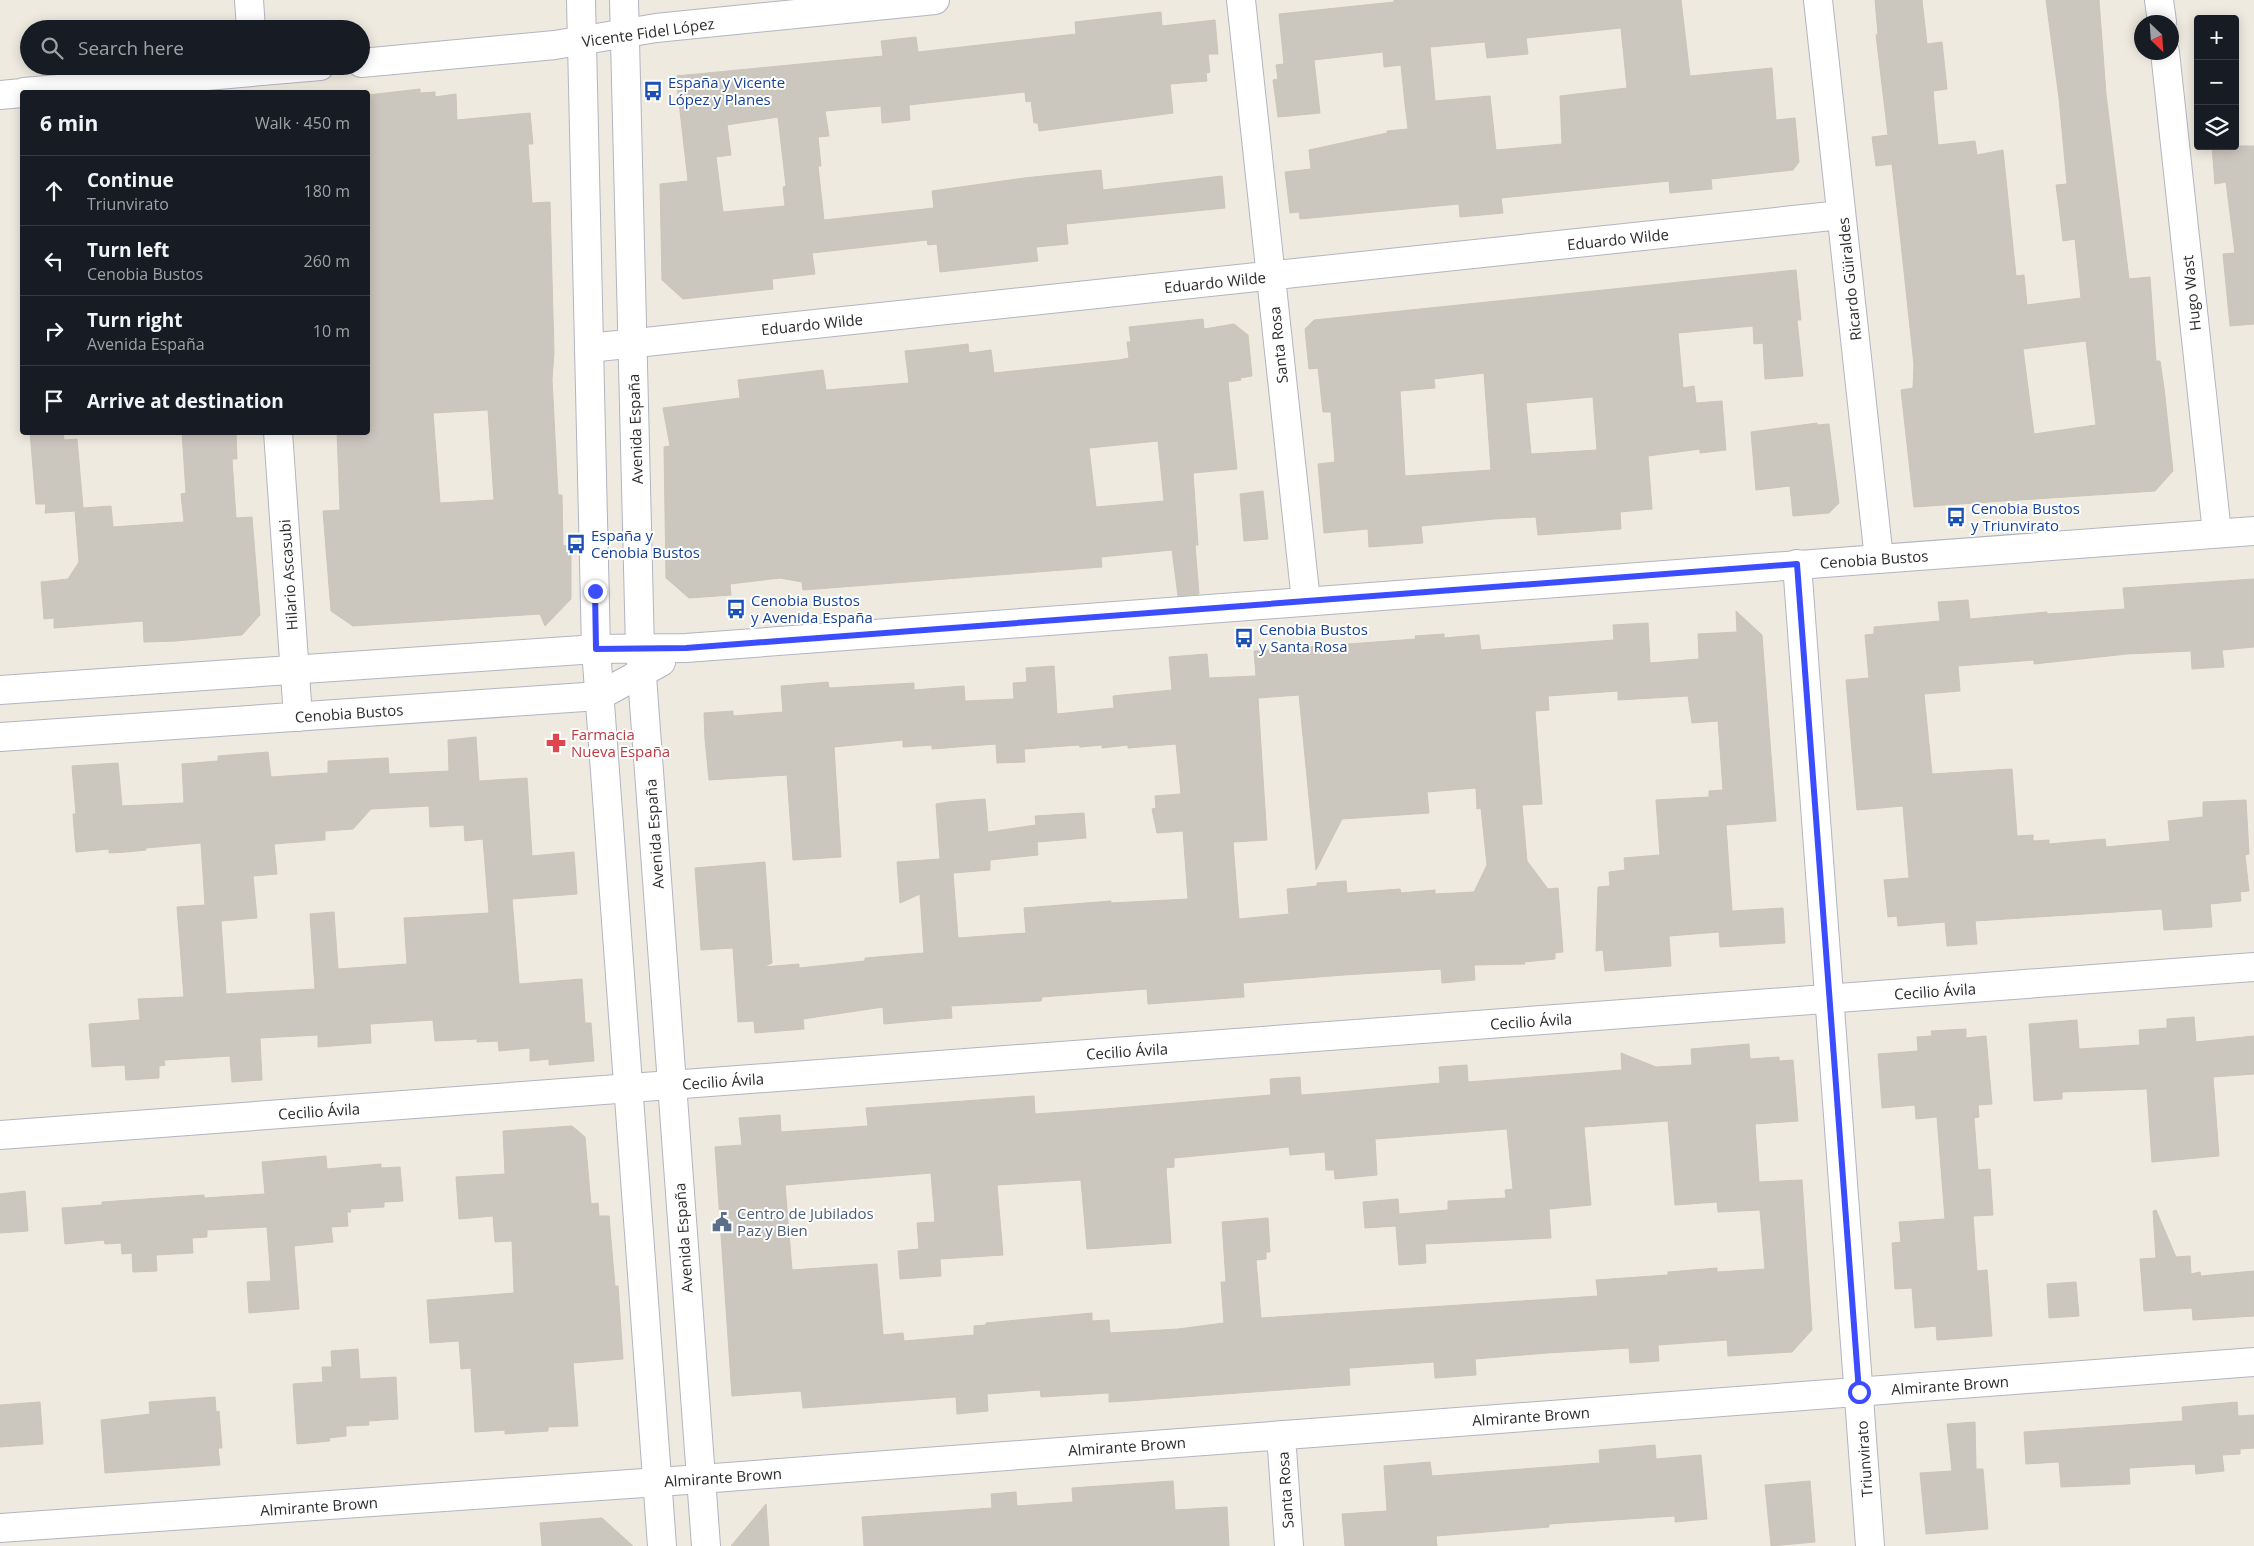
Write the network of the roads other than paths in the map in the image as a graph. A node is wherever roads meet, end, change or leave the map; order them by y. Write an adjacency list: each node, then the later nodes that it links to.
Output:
1 (249, 0): 9 (street)
2 (581, 0): 11 (street)
3 (624, 0): 10 (street, Avenida España)
4 (935, 0): 10 (street, Vicente Fidel López)
5 (1241, 0): 19 (street, Santa Rosa)
6 (1818, 0): 18 (street, Ricardo Güiraldes)
7 (2159, 0): 8 (street)
8 (2161, 15)
9 (250, 20)
10 (625, 34): 11 (street, Vicente Fidel López); 20 (street, Avenida España)
11 (582, 41): 13 (street, Vicente Fidel López); 21 (street)
12 (2166, 60): 24 (street, Hugo Wast)
13 (370, 61)
14 (254, 77): 15 (street)
15 (66, 90)
16 (20, 93): 17 (street)
17 (0, 95)
18 (1841, 215): 19 (street, Eduardo Wilde); 25 (street, Ricardo Güiraldes)
19 (1270, 276): 20 (street, Eduardo Wilde); 27 (street, Santa Rosa)
20 (632, 343): 21 (street, Eduardo Wilde); 29 (street, Avenida España)
21 (589, 348): 28 (street)
22 (278, 435): 30 (street, Hilario Ascasubi)
23 (2254, 531): 24 (street, Cenobia Bustos)
24 (2216, 533): 25 (street, Cenobia Bustos)
25 (1879, 559): 26 (street, Cenobia Bustos)
26 (1797, 564): 27 (street, Cenobia Bustos); 36 (street, Triunvirato)
27 (1306, 602): 29 (street, Cenobia Bustos)
28 (596, 649): 29 (street, Cenobia Bustos); 30 (street, Cenobia Bustos); 32 (street)
29 (641, 661): 32 (street, Cenobia Bustos); 37 (street, Avenida España)
30 (294, 670): 31 (street, Cenobia Bustos); 33 (street, Hilario Ascasubi)
31 (0, 690)
32 (599, 696): 33 (street, Cenobia Bustos); 38 (street)
33 (298, 717): 34 (street, Cenobia Bustos)
34 (0, 737)
35 (2254, 967): 36 (street, Cecilio Ávila)
36 (1829, 998): 37 (street, Cecilio Ávila); 41 (street, Triunvirato)
37 (672, 1085): 38 (street, Cecilio Ávila); 43 (street, Avenida España)
38 (628, 1088): 39 (street, Cecilio Ávila); 44 (street)
39 (0, 1135)
40 (2254, 1362): 41 (street, Almirante Brown)
41 (1859, 1392): 42 (street, Almirante Brown); 49 (street, Triunvirato)
42 (1281, 1435): 43 (street, Almirante Brown); 48 (street, Santa Rosa)
43 (701, 1479): 44 (street, Almirante Brown); 47 (street, Avenida España)
44 (657, 1482): 45 (street, Almirante Brown); 46 (street)
45 (0, 1528)
46 (662, 1546)
47 (706, 1546)
48 (1289, 1546)
49 (1870, 1546)

